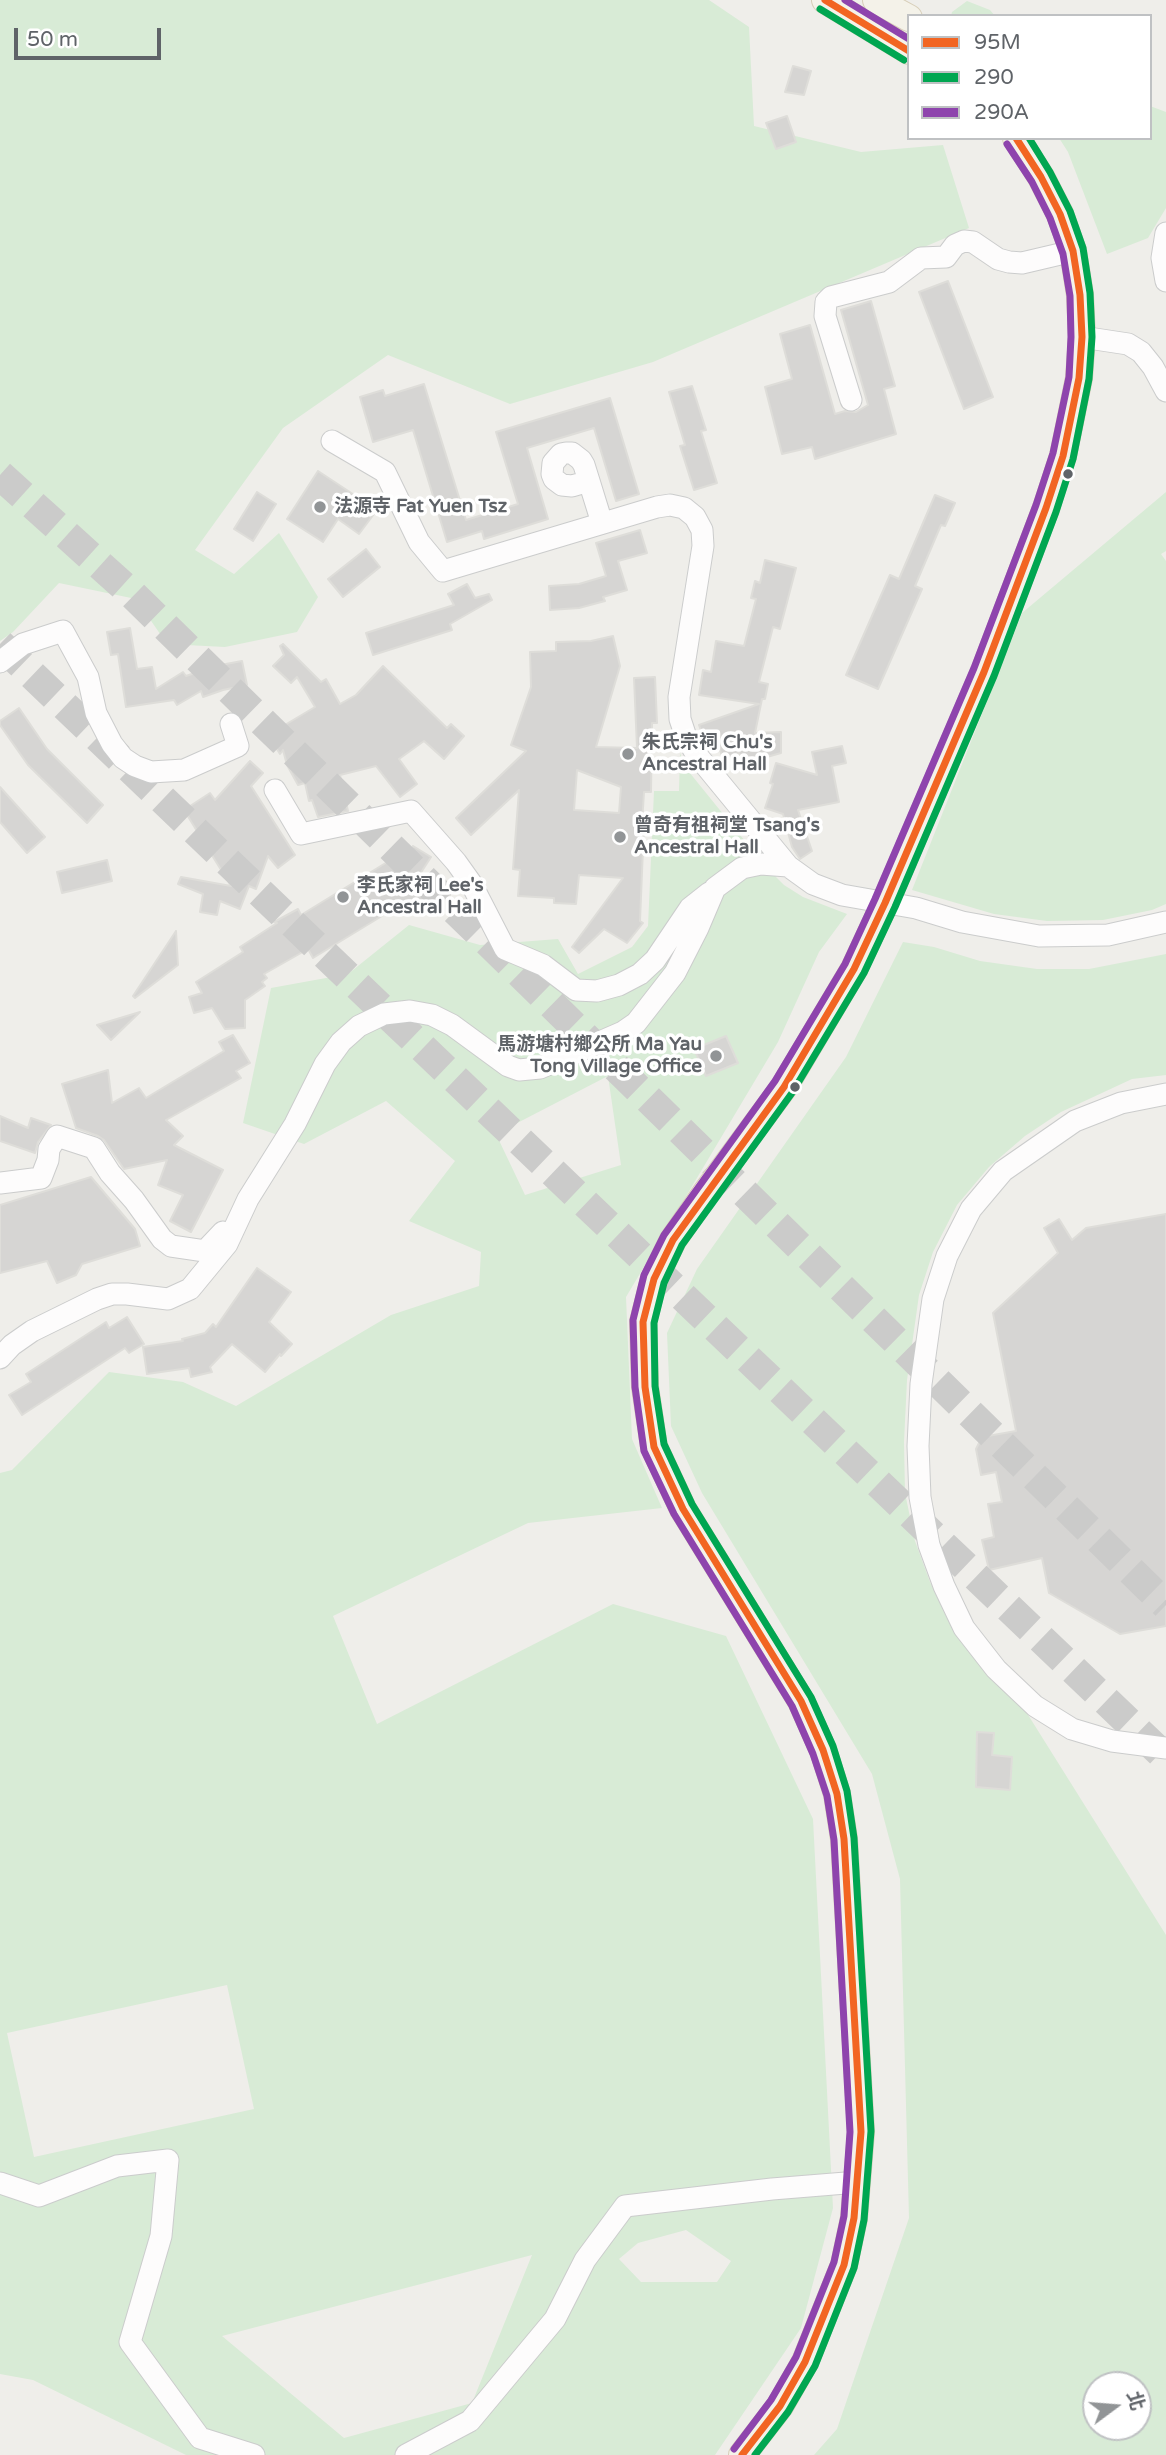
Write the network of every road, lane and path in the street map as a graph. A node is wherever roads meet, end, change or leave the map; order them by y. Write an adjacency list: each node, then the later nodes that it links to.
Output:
1 (825, 0): 2 (main road)
2 (866, 7): 3 (main road); 4 (main road); 5 (main road)
3 (907, 17)
4 (907, 33)
5 (907, 50)
6 (1017, 140): 8 (main road)
7 (1166, 233): 9 (street)
8 (1073, 251): 10 (main road); 12 (street)
9 (1166, 281)
10 (1082, 337): 11 (street); 21 (main road)
11 (1166, 391)
12 (851, 400)
13 (332, 441): 15 (street)
14 (589, 481): 15 (street)
15 (602, 523): 19 (street)
16 (0, 662): 17 (street)
17 (231, 724)
18 (275, 790): 20 (street)
19 (788, 866): 20 (street); 21 (street)
20 (715, 888): 25 (street)
21 (885, 903): 22 (street); 28 (main road)
22 (1166, 922)
23 (1166, 1094): 27 (street)
24 (0, 1183): 25 (street)
25 (248, 1199): 26 (street)
26 (0, 1358)
27 (1166, 1748)
28 (858, 2182): 31 (street); 32 (main road)
29 (0, 2183): 30 (street)
30 (254, 2455)
31 (405, 2455)
32 (742, 2455)

